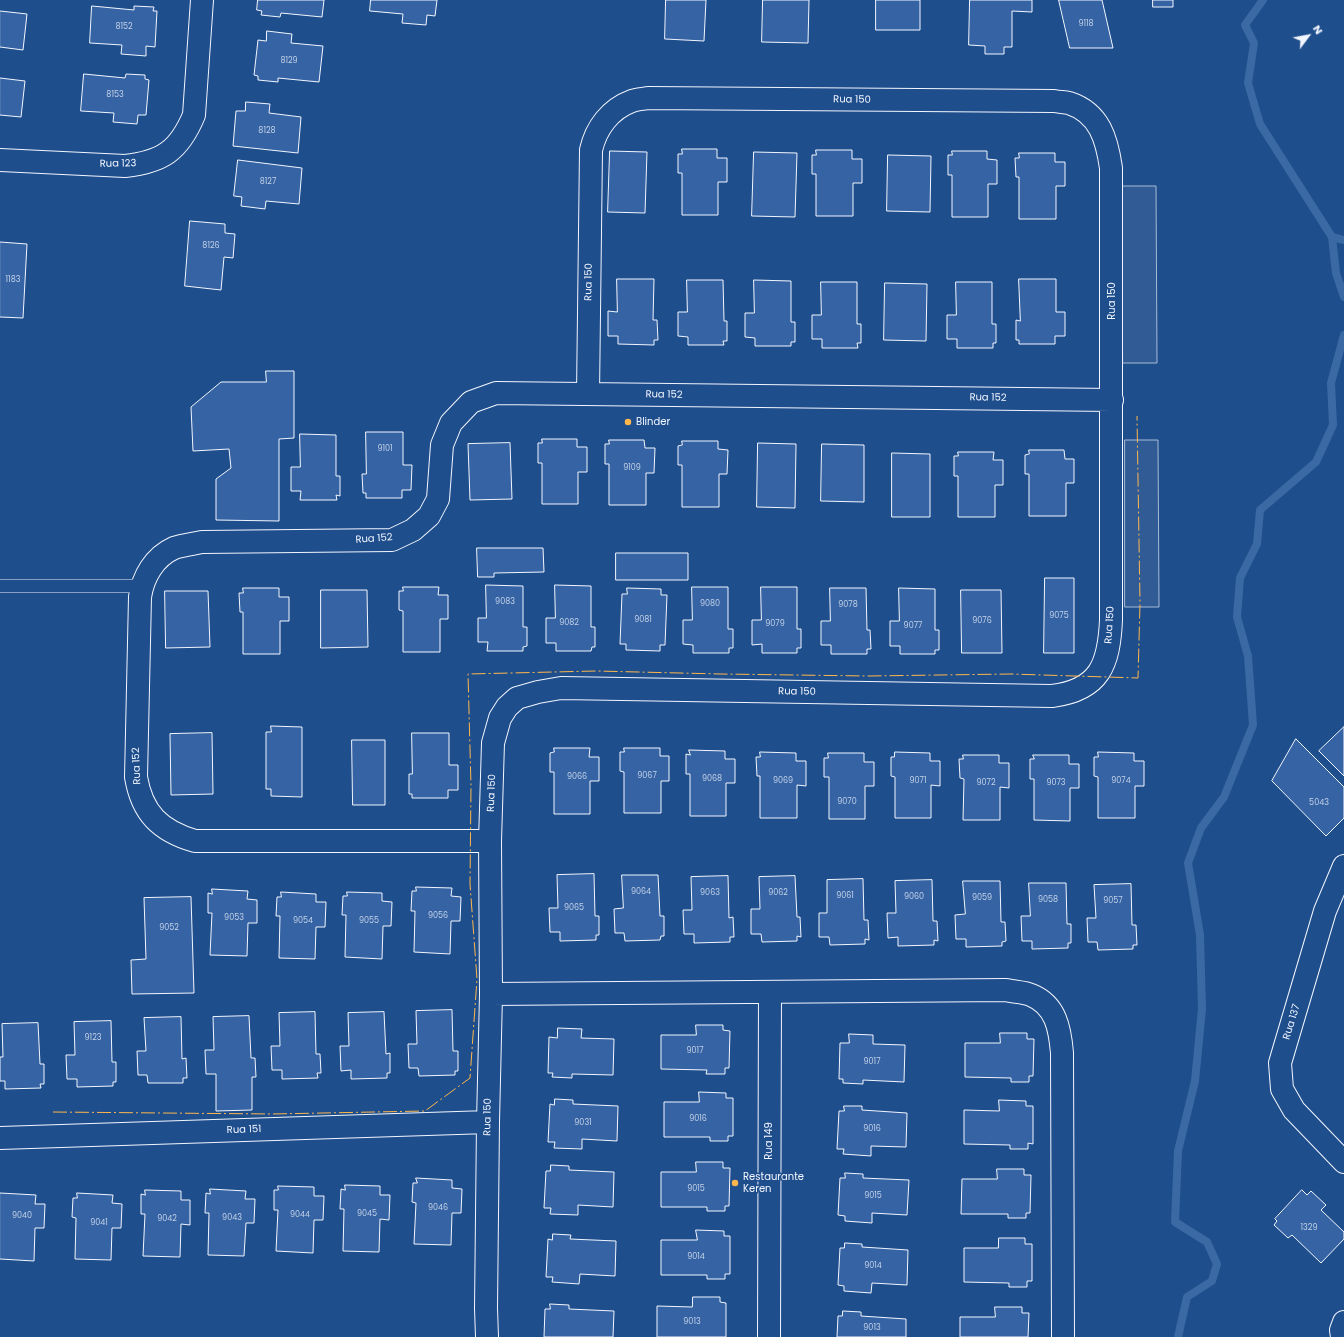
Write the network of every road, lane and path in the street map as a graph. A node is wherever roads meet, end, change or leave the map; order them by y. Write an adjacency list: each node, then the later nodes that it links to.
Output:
1 (202, 0): 2 (street, Rua 123)
2 (0, 160)
3 (588, 394): 4 (street, Rua 152); 4 (street, Rua 150); 6 (street, Rua 152)
4 (1112, 400): 7 (street, Rua 150)
5 (0, 586): 6 (lane)
6 (142, 586): 7 (street, Rua 152)
7 (490, 841): 10 (street, Rua 150)
8 (1344, 866): 13 (street, Rua 137)
9 (770, 992): 10 (street); 16 (street, Rua 149); 17 (street)
10 (491, 994): 11 (street, Rua 150)
11 (488, 1122): 12 (street, Rua 151); 15 (street, Rua 150)
12 (0, 1138)
13 (1344, 1162)
14 (1344, 1322): 18 (street)
15 (487, 1337)
16 (769, 1337)
17 (1063, 1337)
18 (1342, 1337)

